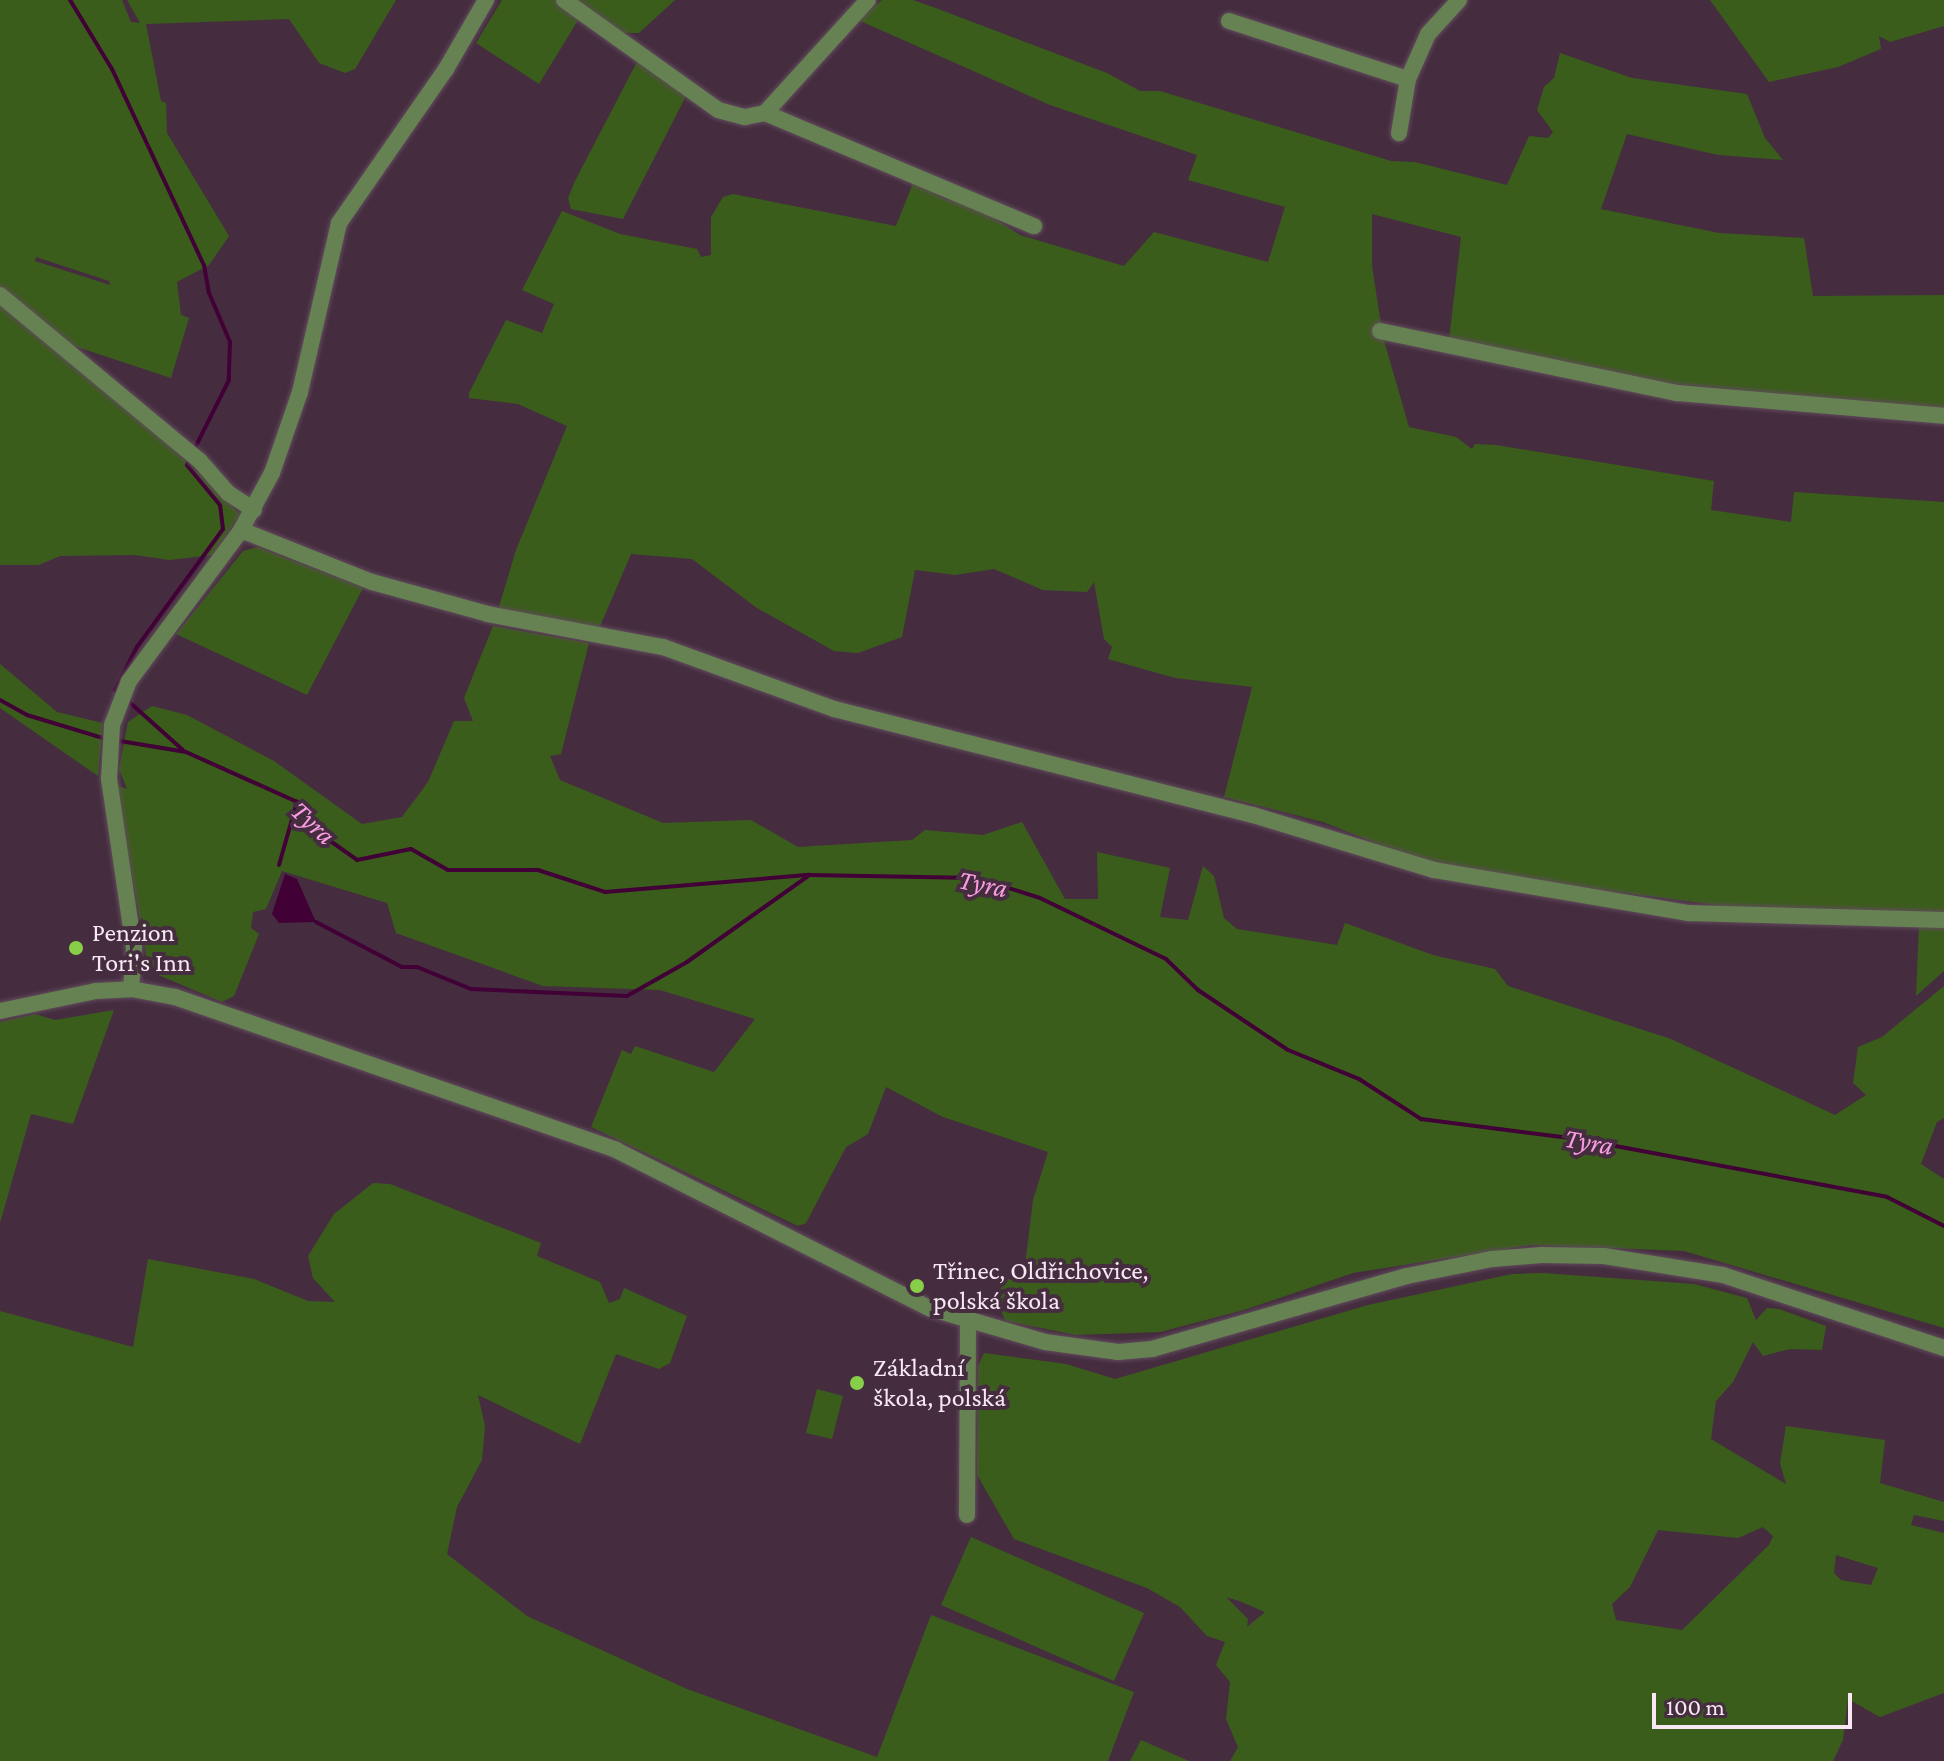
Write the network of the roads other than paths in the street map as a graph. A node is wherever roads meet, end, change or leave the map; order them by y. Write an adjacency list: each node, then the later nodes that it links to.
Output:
1 (486, 0): 13 (street)
2 (564, 0): 7 (street)
3 (868, 0): 7 (street)
4 (1459, 0): 6 (street)
5 (1229, 21): 6 (street)
6 (1408, 79): 8 (street)
7 (765, 113): 9 (street)
8 (1399, 133)
9 (1034, 226)
10 (0, 295): 13 (street)
11 (1380, 331): 12 (street)
12 (1944, 416)
13 (254, 510): 14 (street)
14 (241, 530): 15 (street); 16 (street)
15 (1944, 920)
16 (131, 989): 17 (street); 18 (street)
17 (0, 1011)
18 (968, 1323): 19 (street); 20 (street)
19 (1944, 1348)
20 (967, 1515)

